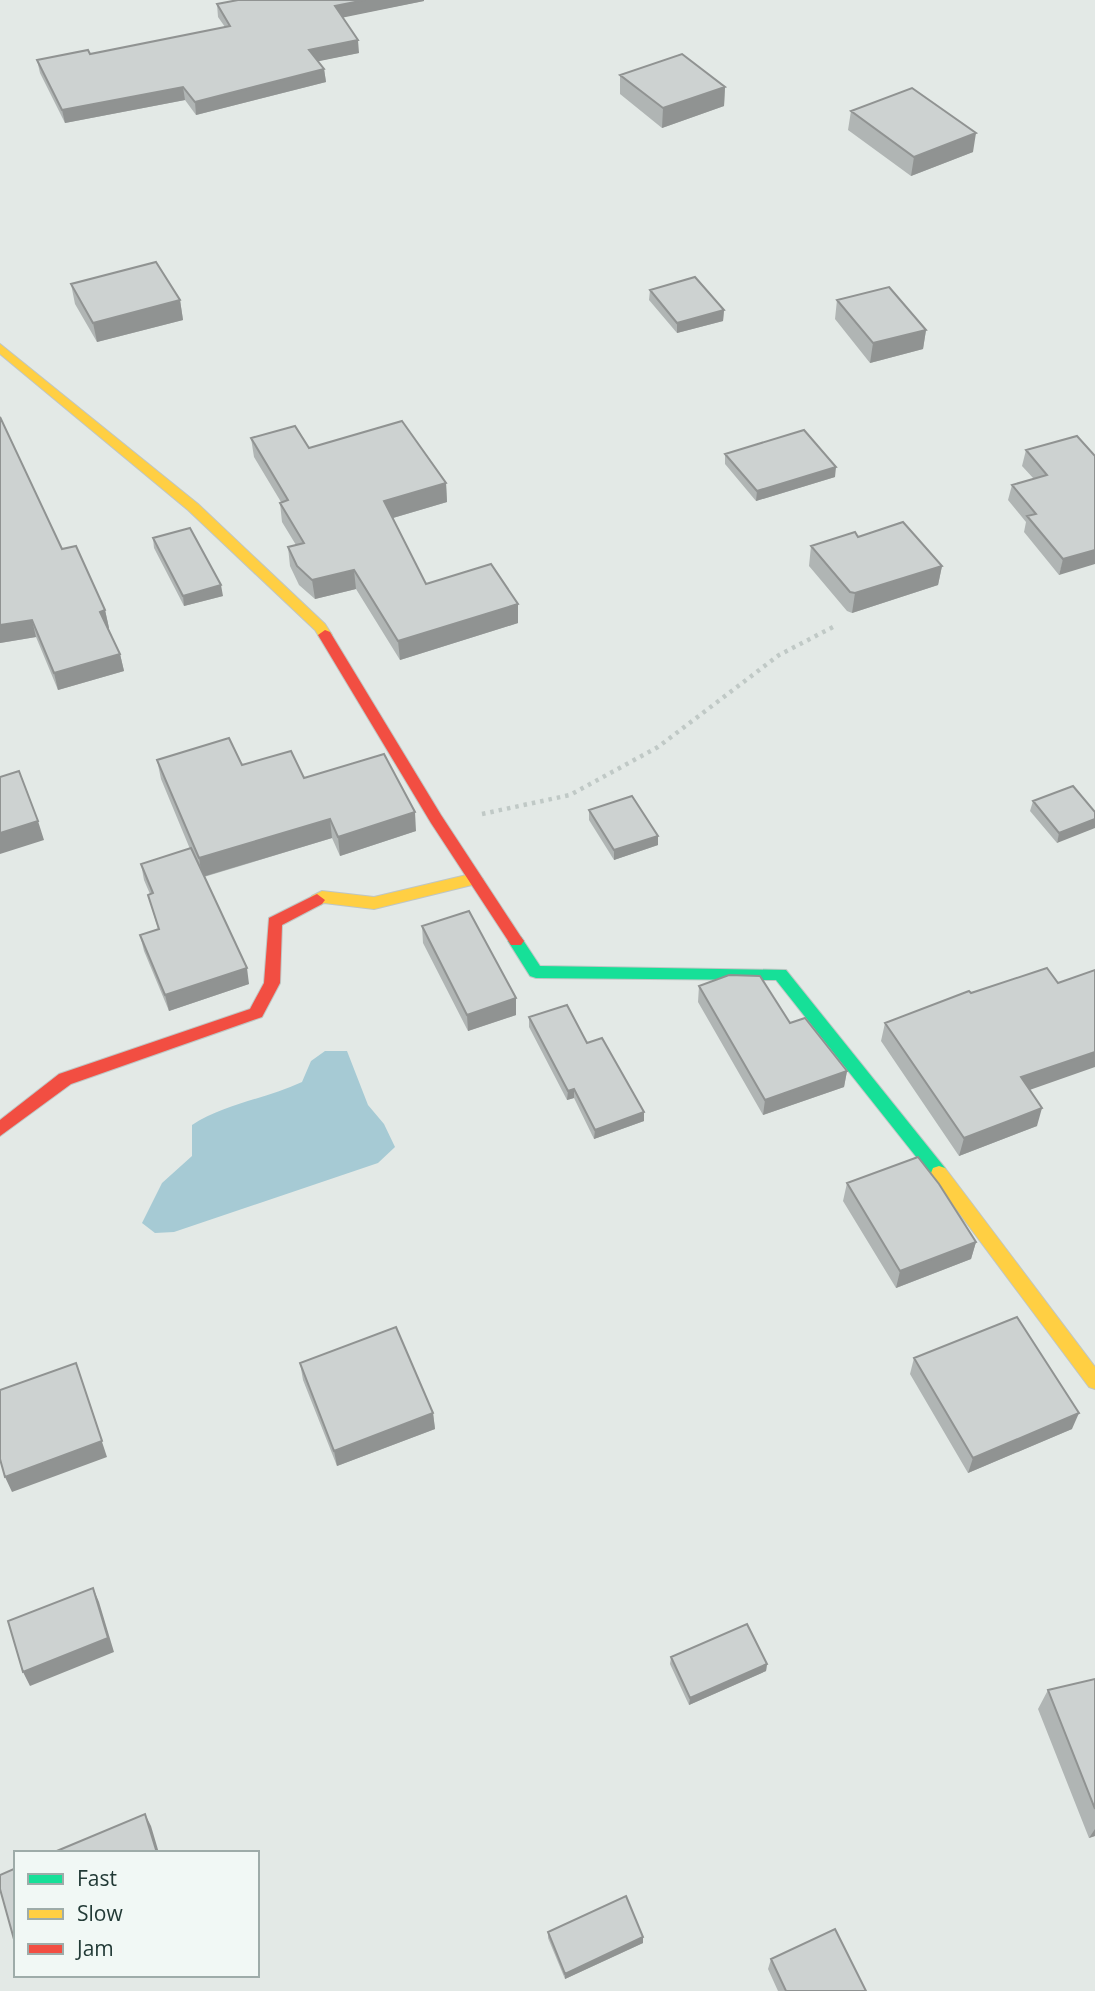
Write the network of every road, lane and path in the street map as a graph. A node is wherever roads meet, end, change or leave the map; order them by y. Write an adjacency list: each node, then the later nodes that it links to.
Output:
1 (0, 348): 3 (street)
2 (833, 627): 3 (path)
3 (436, 819): 4 (street)
4 (475, 879): 5 (street); 6 (street)
5 (0, 1129)
6 (1095, 1381)

